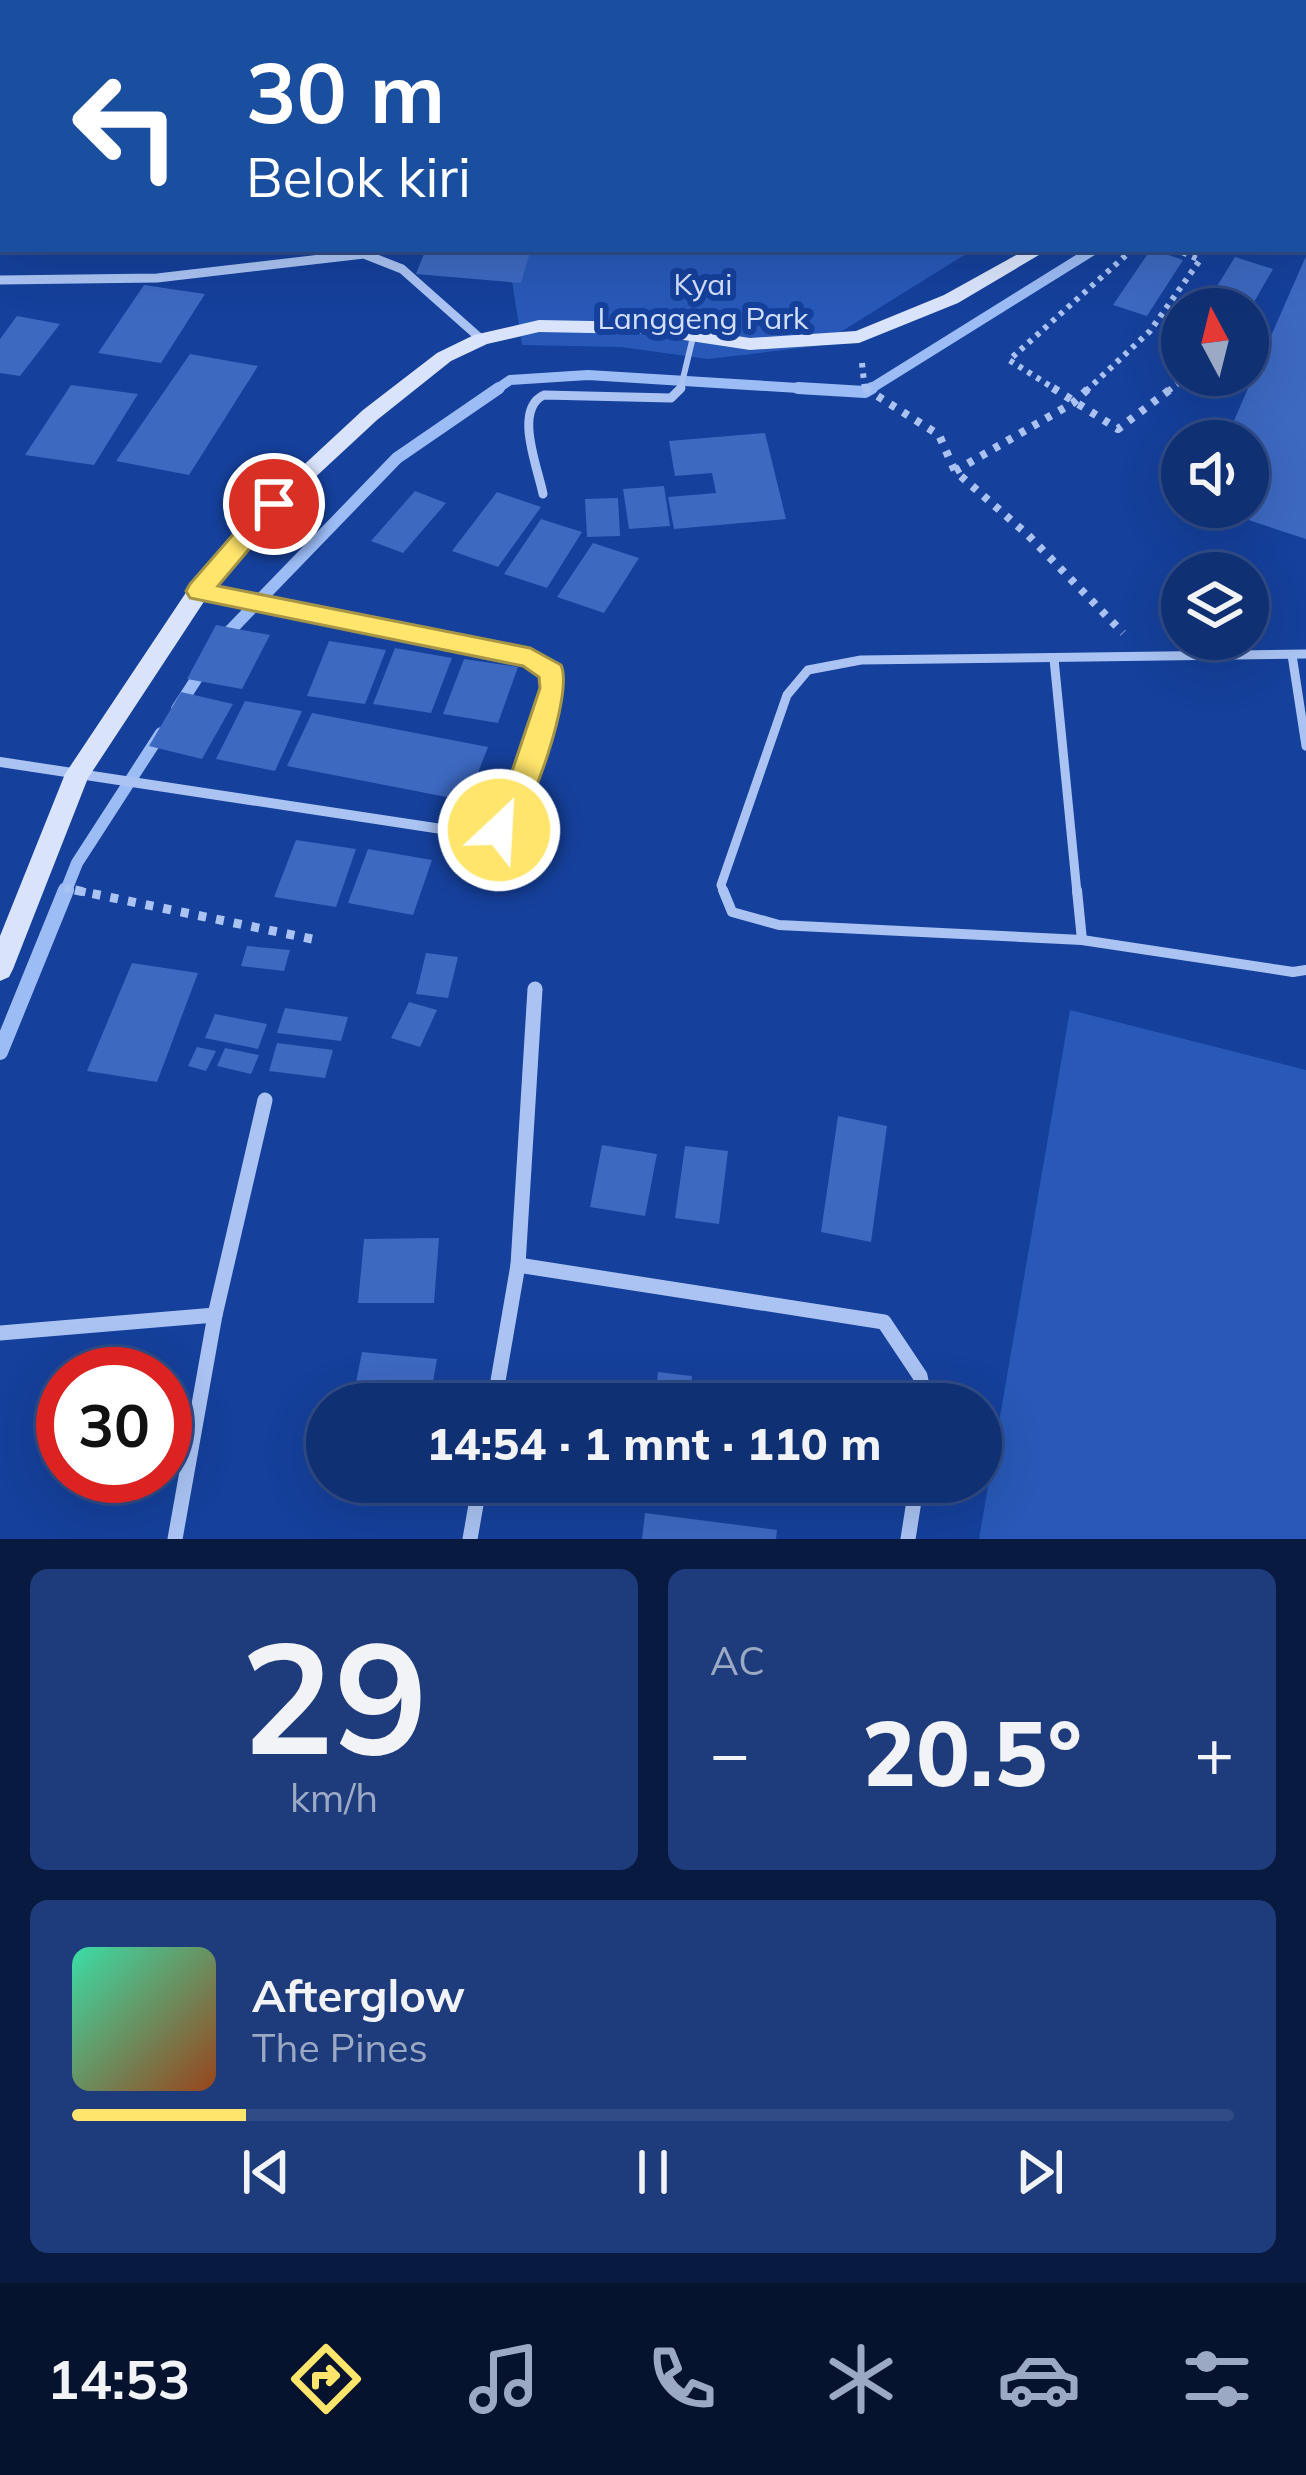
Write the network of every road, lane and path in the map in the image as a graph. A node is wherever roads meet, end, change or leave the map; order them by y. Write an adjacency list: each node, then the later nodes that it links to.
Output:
1 (1034, 252): 6 (street)
2 (1130, 252): 9 (path)
3 (1181, 252): 9 (path)
4 (0, 280): 7 (street)
5 (692, 337): 6 (street); 7 (street); 11 (lane)
6 (860, 337): 10 (path)
7 (481, 339): 12 (street)
8 (1163, 396): 9 (path)
9 (1073, 403): 10 (path)
10 (955, 471): 15 (path)
11 (542, 494)
12 (199, 591): 19 (street); 19 (street)
13 (1306, 654): 14 (lane)
14 (1292, 655): 15 (lane); 17 (lane)
15 (1144, 656): 16 (lane)
16 (1054, 659): 22 (lane); 22 (lane)
17 (1306, 746)
18 (0, 762): 19 (street)
19 (77, 774): 20 (street)
20 (34, 882): 21 (path); 23 (street)
21 (312, 939)
22 (1082, 940): 24 (lane)
23 (0, 969)
24 (1306, 970)
25 (535, 988): 27 (street)
26 (265, 1100): 28 (street)
27 (518, 1265): 30 (street); 31 (street)
28 (215, 1316): 29 (street); 34 (street)
29 (0, 1333)
30 (498, 1383)
31 (922, 1383)
32 (476, 1503): 35 (street)
33 (914, 1503): 36 (street)
34 (175, 1539)
35 (470, 1539)
36 (908, 1539)

